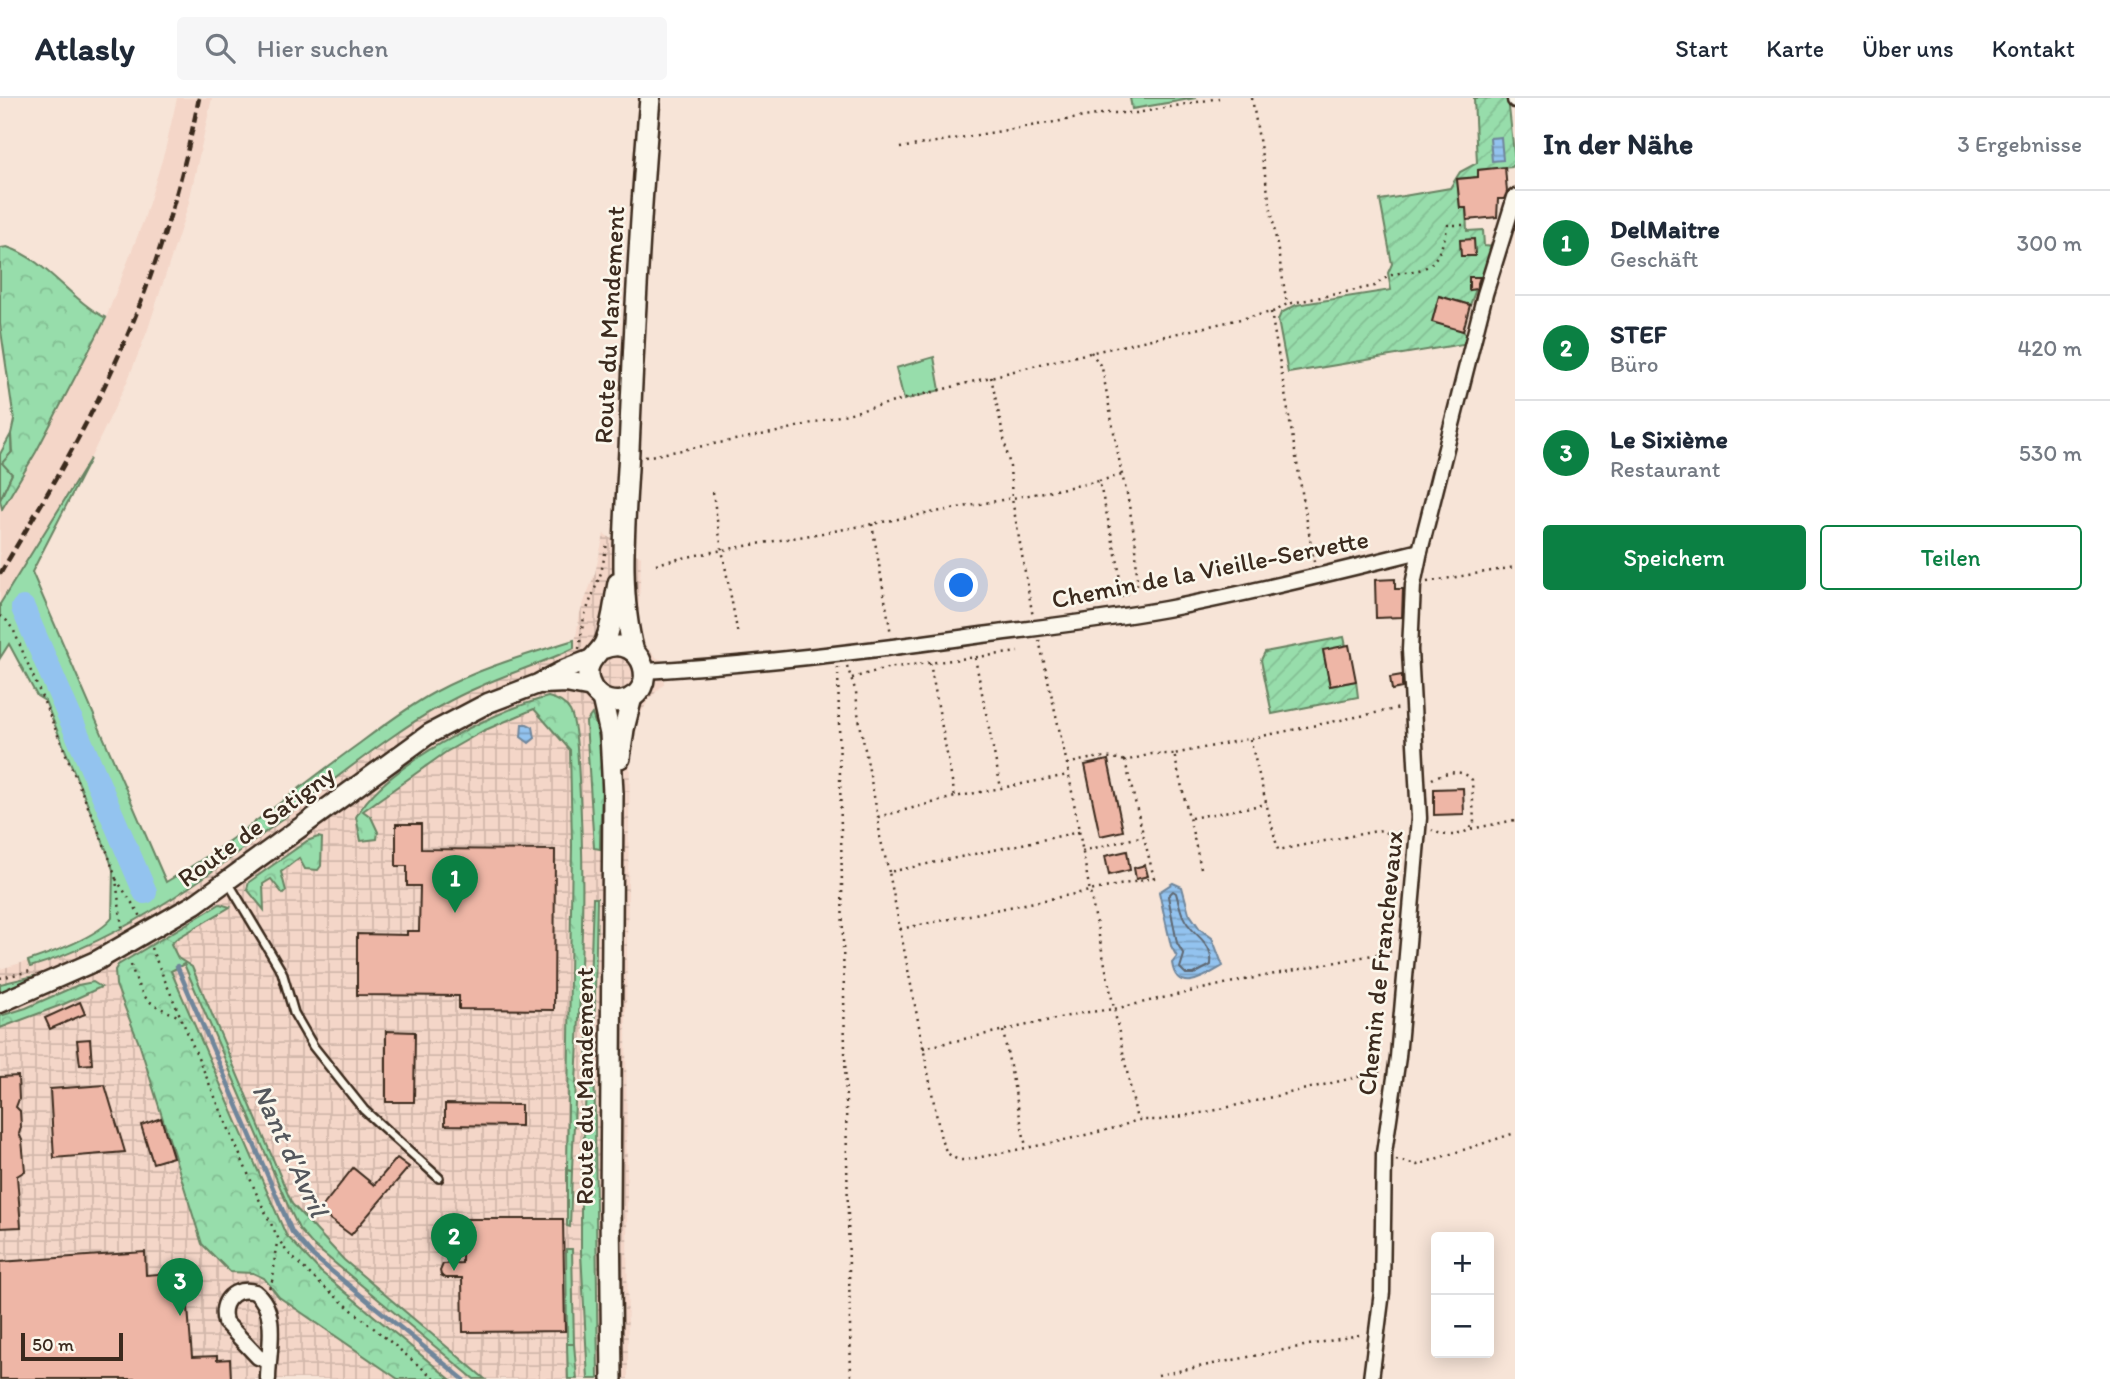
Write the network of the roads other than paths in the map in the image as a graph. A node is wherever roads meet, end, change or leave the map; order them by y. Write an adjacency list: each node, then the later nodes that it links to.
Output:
1 (650, 98): 4 (main road, Route du Mandement)
2 (1515, 197): 3 (street)
3 (1420, 551): 7 (street, Chemin de la Vieille-Servette); 18 (street, Chemin de Franchevaux)
4 (624, 555): 5 (main road, Route du Mandement); 6 (main road, Route du Mandement)
5 (634, 652): 6 (main road); 7 (main road)
6 (590, 653): 8 (street, Route de Satigny); 9 (main road)
7 (645, 671): 10 (main road)
8 (538, 684): 9 (street, Route de Satigny); 12 (street, Route de Satigny)
9 (597, 693): 10 (main road); 11 (main road, Route du Mandement)
10 (632, 697): 11 (main road, Route du Mandement)
11 (613, 793): 17 (main road, Route du Mandement)
12 (228, 881): 13 (street, Route de Satigny); 14 (lane)
13 (0, 1003)
14 (439, 1178)
15 (268, 1361): 15 (street); 16 (street)
16 (268, 1379)
17 (612, 1379)
18 (1371, 1379)

